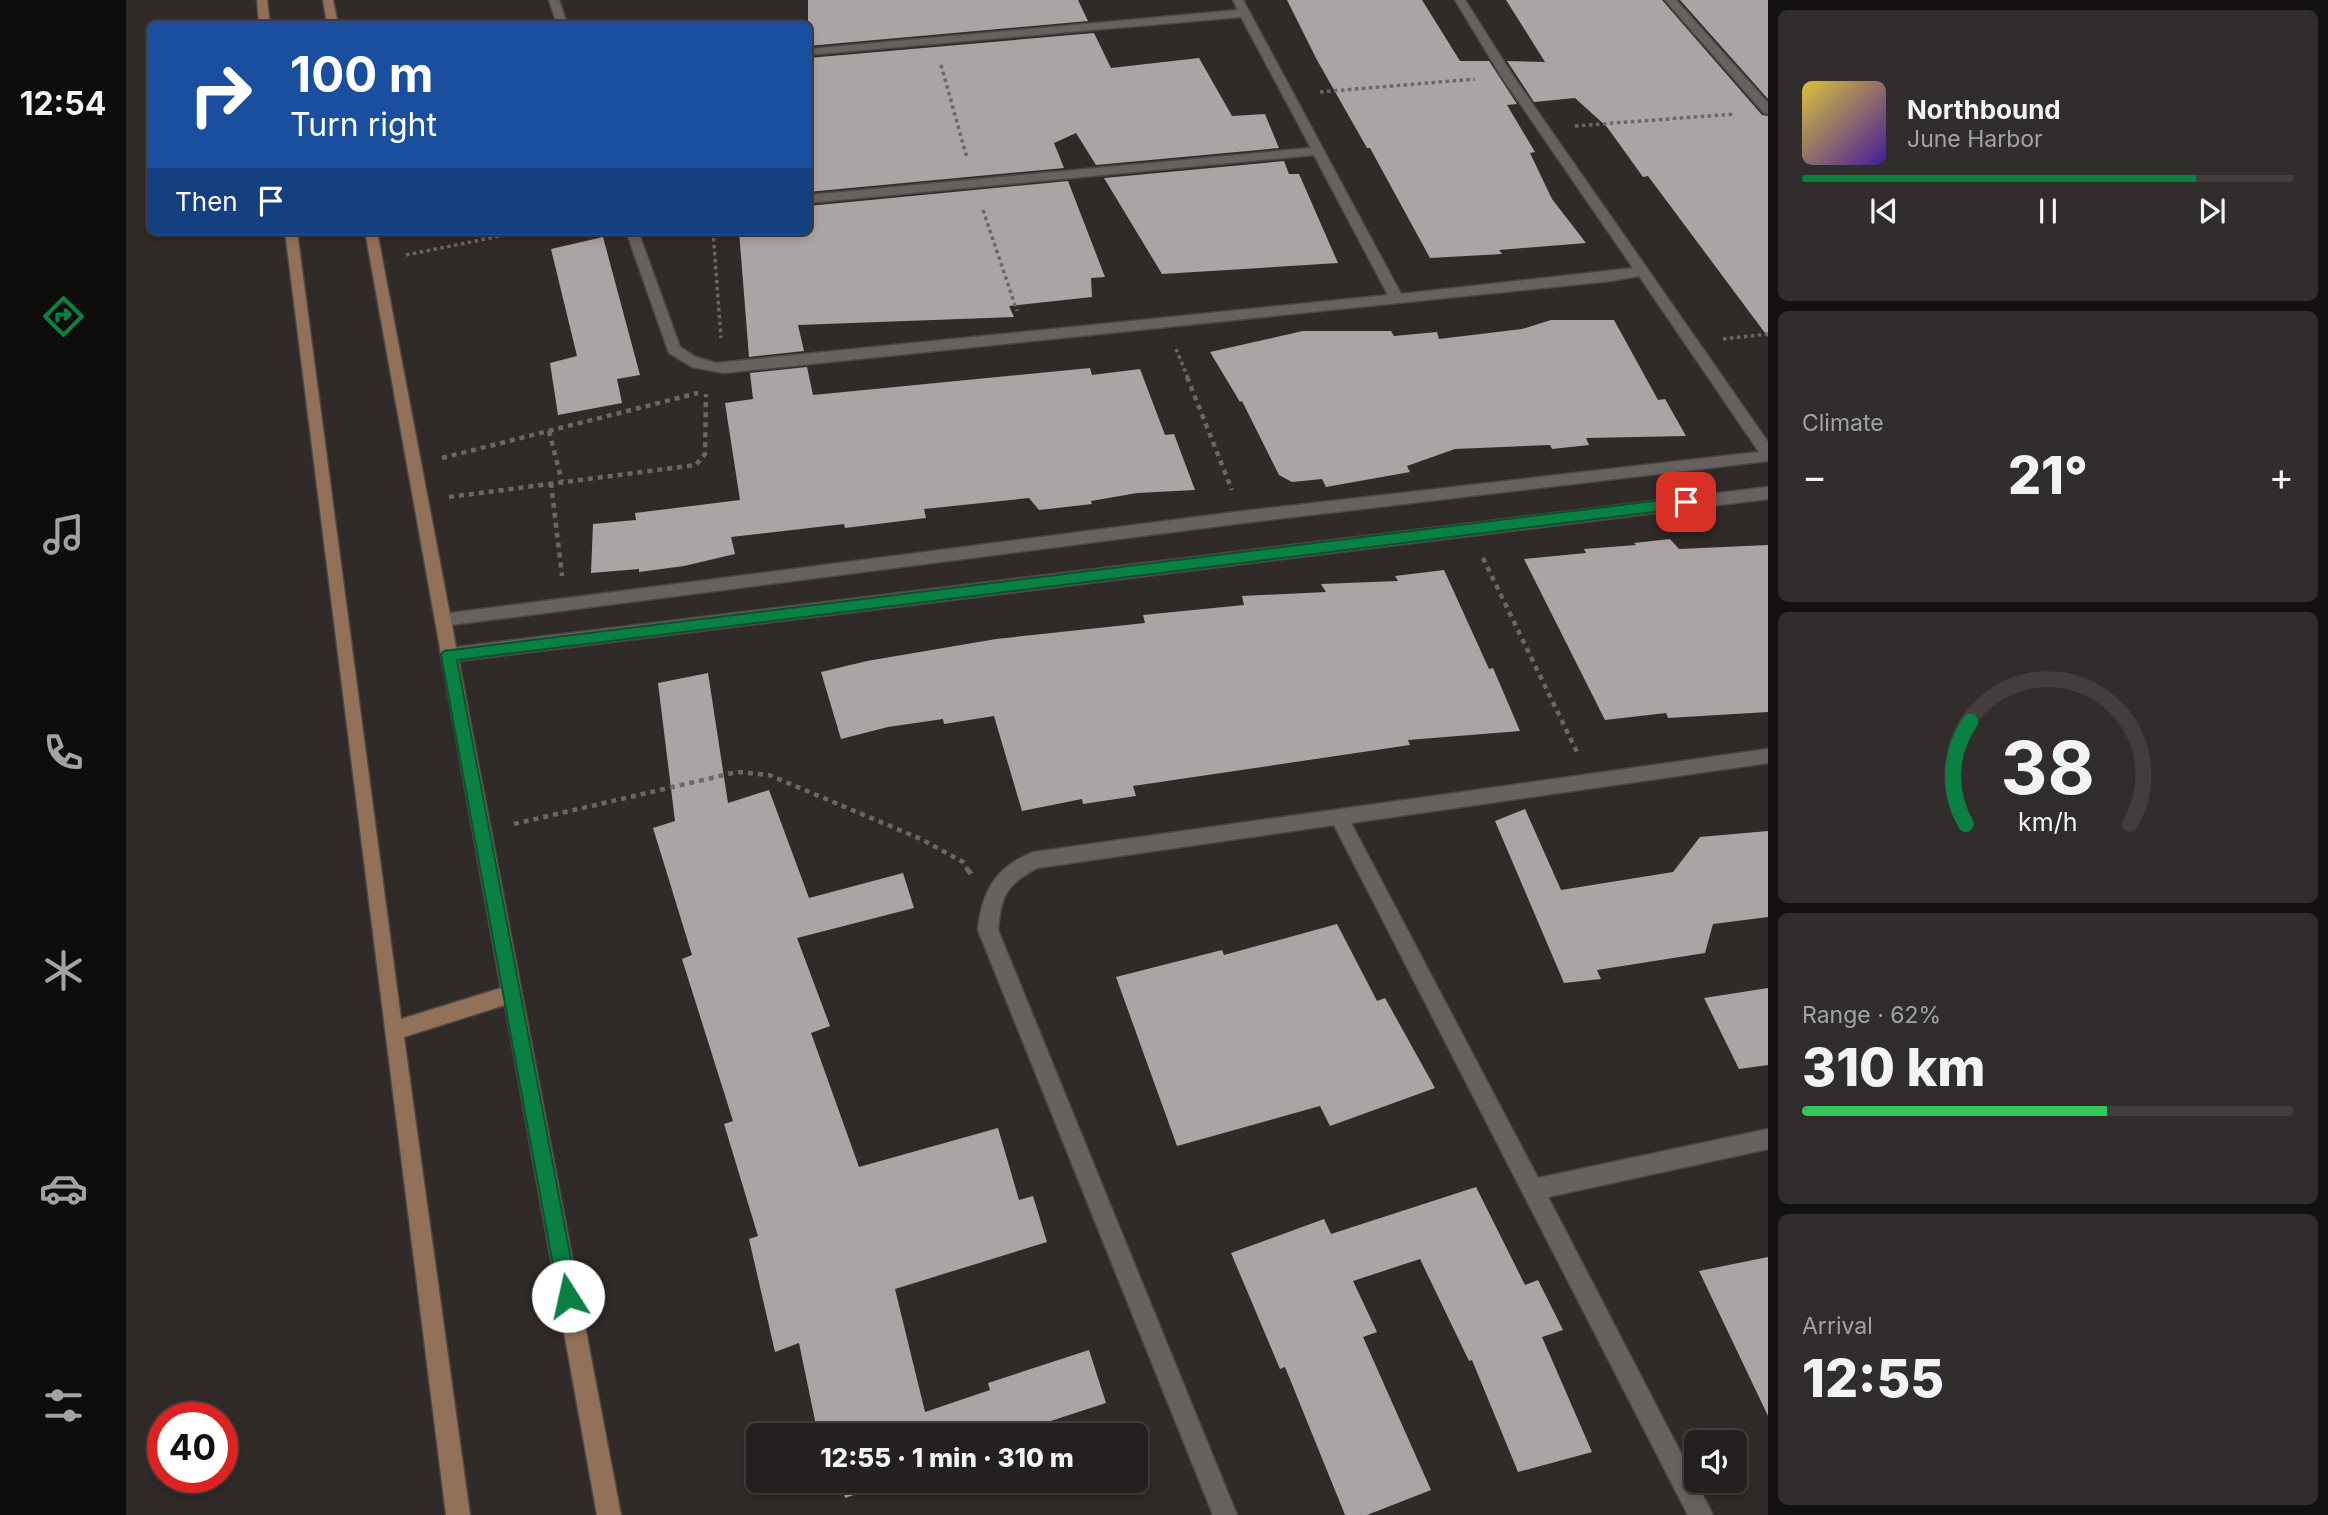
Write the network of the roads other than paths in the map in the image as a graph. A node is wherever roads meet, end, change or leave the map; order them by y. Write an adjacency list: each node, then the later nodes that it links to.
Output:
1 (262, 0): 8 (street)
2 (328, 0): 9 (street)
3 (554, 0): 10 (street)
4 (1238, 0): 7 (street)
5 (1460, 0): 18 (street)
6 (1670, 0): 12 (street)
7 (1245, 13): 11 (street); 13 (street)
8 (265, 21)
9 (332, 21)
10 (561, 21)
11 (812, 52)
12 (1768, 110)
13 (1318, 150): 14 (street); 19 (street)
14 (812, 200)
15 (292, 235): 27 (street)
16 (372, 235): 22 (street)
17 (633, 235): 19 (street)
18 (1642, 271): 19 (street); 20 (street)
19 (1396, 298)
20 (1768, 454): 22 (street)
21 (1768, 493): 23 (street)
22 (443, 620): 23 (street)
23 (449, 655): 26 (street)
24 (1768, 756): 25 (street)
25 (1339, 817): 29 (street); 32 (street)
26 (511, 994): 27 (street); 31 (street)
27 (393, 1031): 30 (street)
28 (1768, 1139): 29 (street)
29 (1532, 1190): 33 (street)
30 (458, 1515)
31 (609, 1515)
32 (1225, 1515)
33 (1701, 1515)

